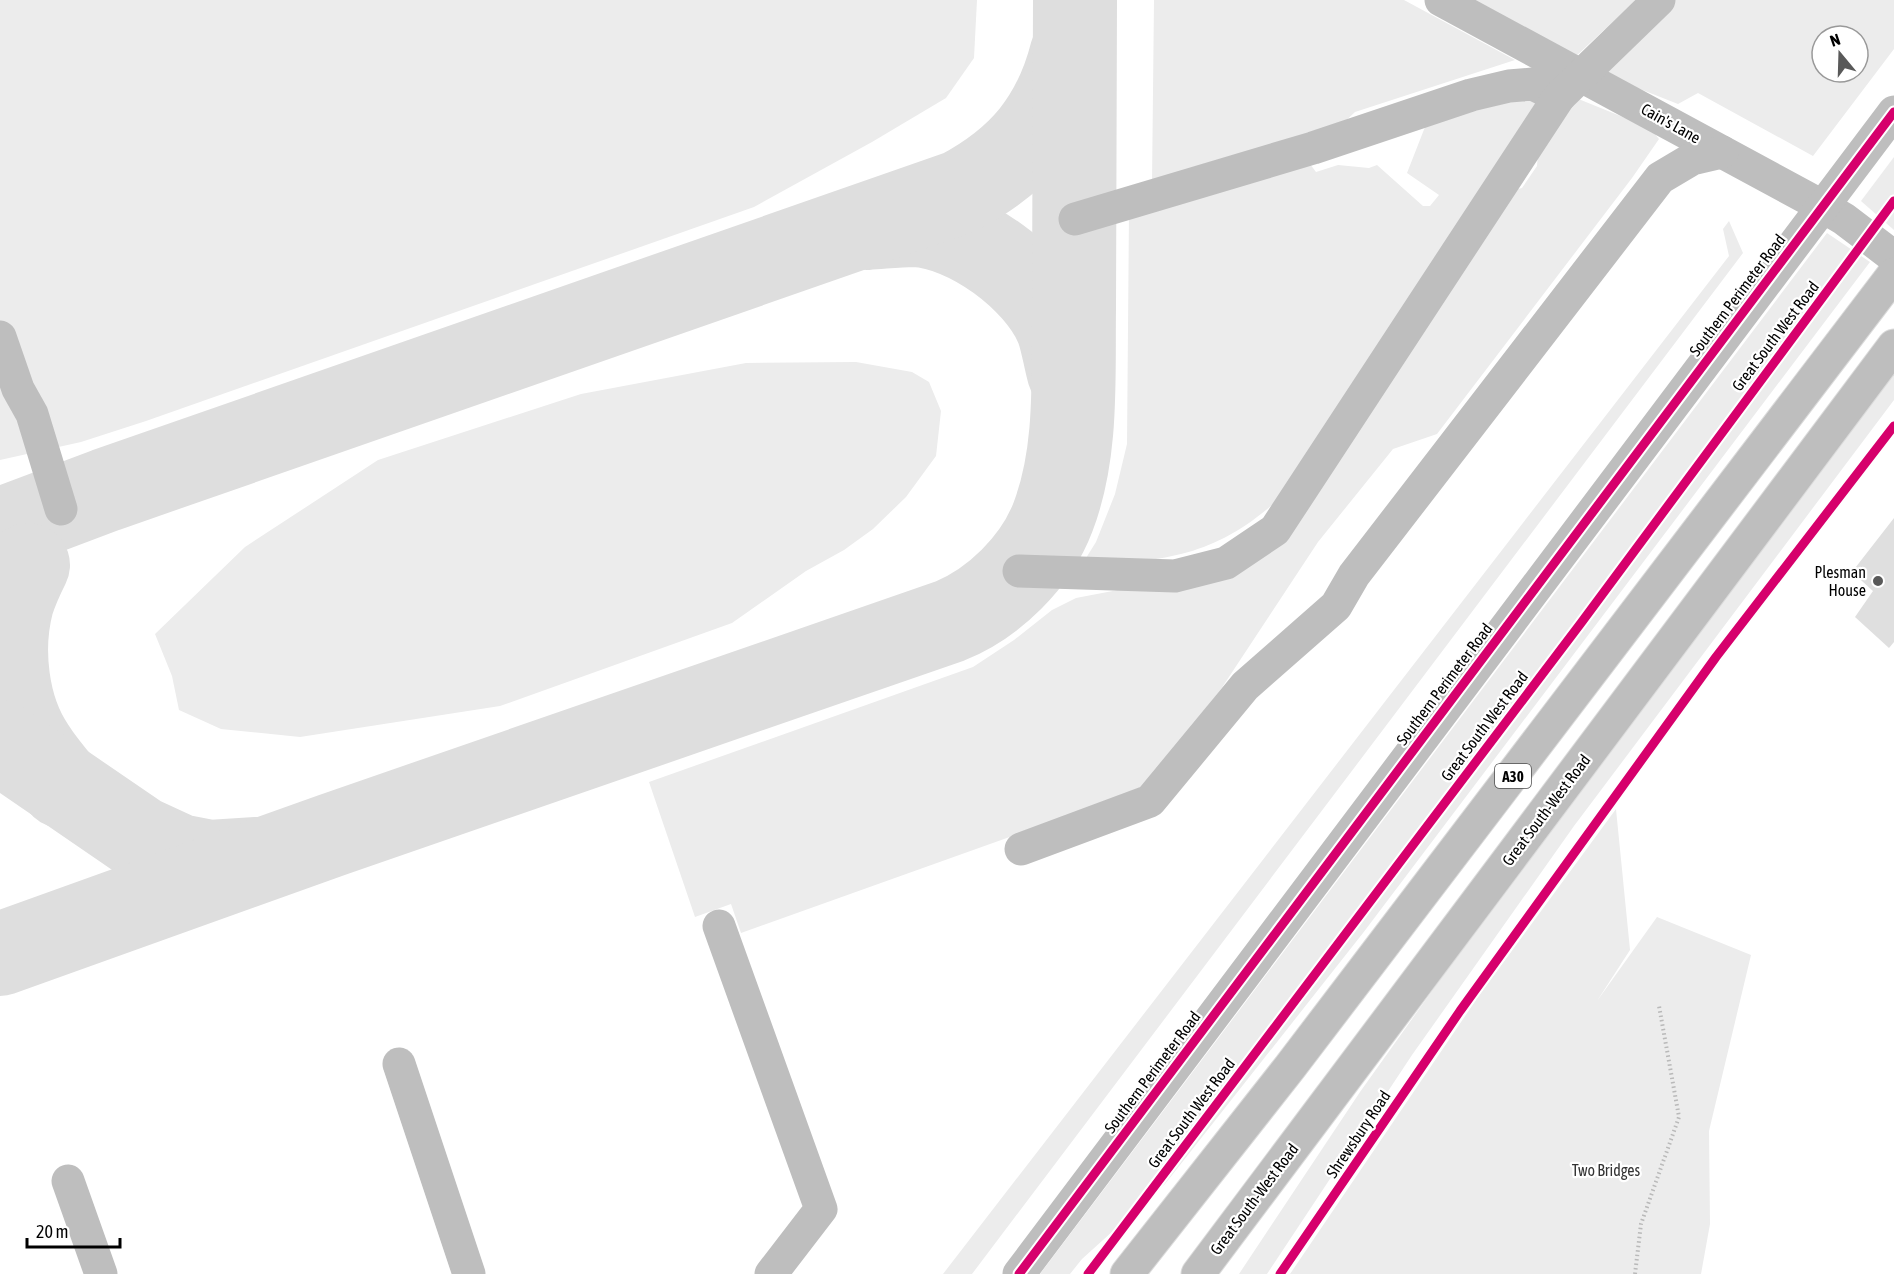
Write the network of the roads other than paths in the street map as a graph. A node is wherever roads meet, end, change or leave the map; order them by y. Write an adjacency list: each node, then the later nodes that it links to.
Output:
1 (1441, 0): 3 (main road, Cain's Lane)
2 (1659, 0): 3 (main road)
3 (1570, 86): 5 (main road, Cain's Lane); 7 (main road); 13 (main road)
4 (1894, 112): 6 (main road, Southern Perimeter Road)
5 (1722, 152): 6 (main road, Cain's Lane); 14 (main road)
6 (1822, 207): 8 (main road, Cain's Lane); 22 (main road, Southern Perimeter Road)
7 (1075, 219)
8 (1894, 257)
9 (1894, 274): 23 (main road, A30)
10 (0, 337): 12 (main road)
11 (1894, 346): 16 (main road, Great South-West Road)
12 (61, 509)
13 (1019, 571)
14 (1021, 849)
15 (719, 926): 21 (main road)
16 (1418, 980): 24 (main road, Great South-West Road); 25 (main road)
17 (399, 1064): 20 (main road)
18 (68, 1181): 19 (main road)
19 (102, 1274)
20 (469, 1274)
21 (771, 1274)
22 (1019, 1274)
23 (1127, 1274)
24 (1198, 1274)
25 (1225, 1274)

